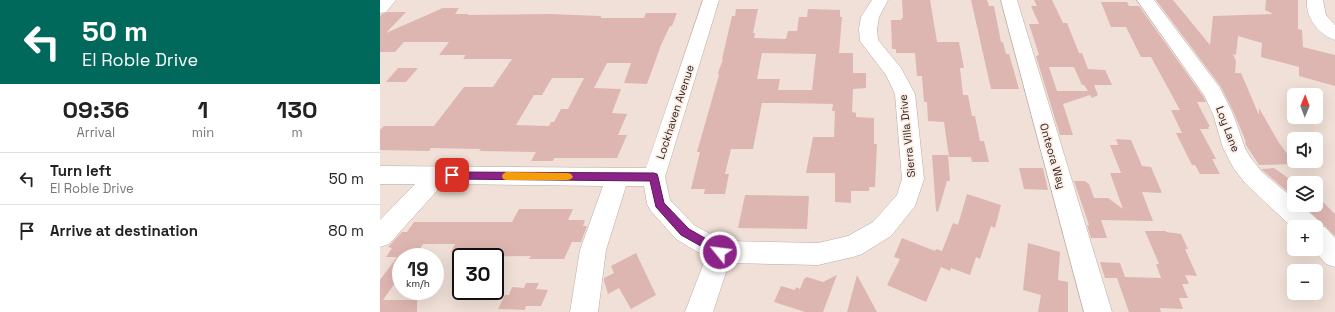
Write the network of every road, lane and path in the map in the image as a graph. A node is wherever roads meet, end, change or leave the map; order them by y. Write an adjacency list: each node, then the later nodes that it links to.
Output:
1 (388, 0): 7 (street)
2 (711, 0): 12 (street, Lockhaven Avenue)
3 (880, 0): 16 (street, Sierra Villa Drive)
4 (1009, 0): 20 (street, Onteora Way)
5 (1145, 0): 13 (street, Loy Lane)
6 (1315, 0): 8 (street)
7 (380, 8)
8 (1335, 34)
9 (380, 175): 10 (street)
10 (438, 175): 11 (street); 14 (street)
11 (617, 177): 12 (street); 18 (street)
12 (654, 177): 16 (street, Lockhaven Avenue)
13 (1301, 220)
14 (380, 236)
15 (1323, 243): 17 (street)
16 (720, 252): 19 (street)
17 (1335, 256)
18 (584, 312)
19 (699, 312)
20 (1098, 312)

